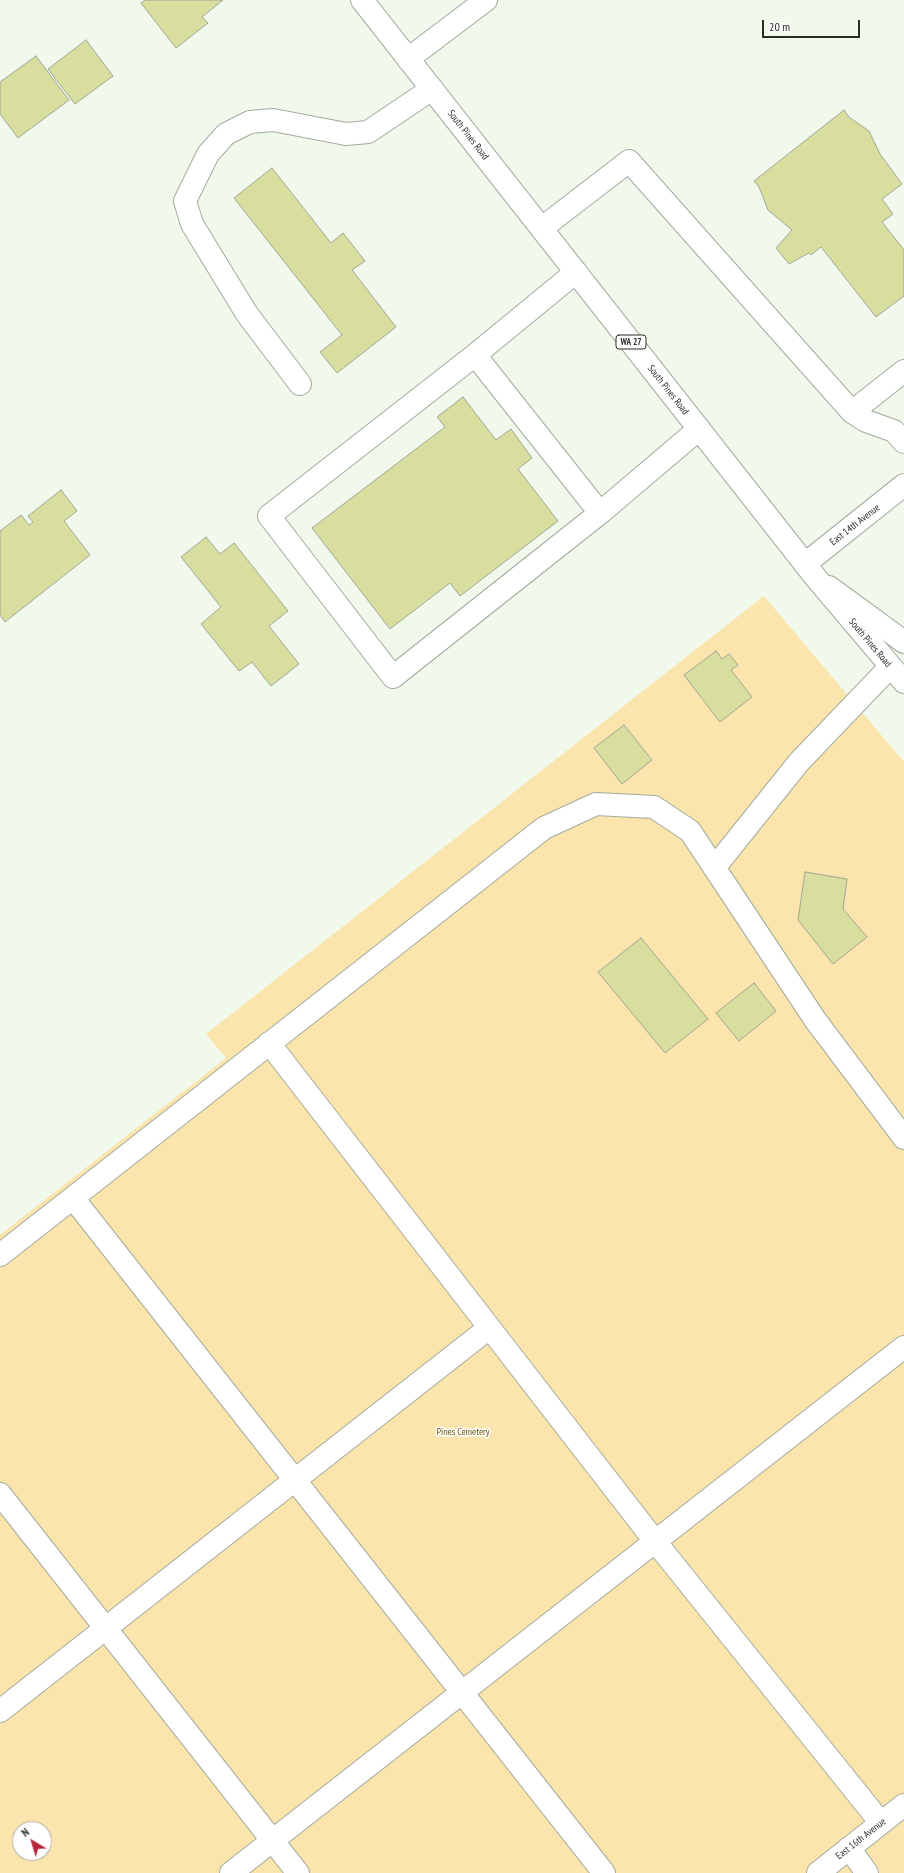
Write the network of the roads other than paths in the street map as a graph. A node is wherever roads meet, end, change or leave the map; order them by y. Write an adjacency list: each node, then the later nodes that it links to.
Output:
1 (362, 0): 3 (main road, South Pines Road / WA 27)
2 (480, 2): 3 (main road)
3 (408, 59): 4 (main road, South Pines Road / WA 27)
4 (432, 89): 5 (main road, South Pines Road / WA 27); 9 (main road)
5 (542, 228): 6 (main road, South Pines Road / WA 27); 10 (main road)
6 (576, 272): 7 (main road); 11 (main road, South Pines Road / WA 27)
7 (475, 356): 14 (main road); 14 (main road)
8 (904, 371): 10 (main road)
9 (300, 384)
10 (852, 412): 12 (main road)
11 (700, 429): 14 (main road); 15 (main road, South Pines Road / WA 27)
12 (904, 442)
13 (904, 486): 15 (main road, East 14th Avenue)
14 (600, 513)
15 (810, 571): 16 (main road); 17 (main road, South Pines Road / WA 27)
16 (904, 642)
17 (897, 675): 18 (main road)
18 (715, 867): 19 (main road); 20 (main road)
19 (269, 1044): 21 (main road); 23 (main road)
20 (904, 1138)
21 (73, 1198): 22 (main road); 25 (main road)
22 (0, 1255)
23 (489, 1328): 25 (main road); 27 (main road)
24 (904, 1347): 27 (main road)
25 (294, 1481): 28 (main road); 29 (main road)
26 (0, 1494): 28 (main road)
27 (654, 1540): 29 (main road); 32 (main road)
28 (106, 1628): 30 (main road); 33 (main road)
29 (462, 1692): 33 (main road); 37 (main road)
30 (0, 1711)
31 (904, 1805): 32 (main road, East 16th Avenue)
32 (881, 1823): 34 (main road, East 16th Avenue)
33 (272, 1841): 35 (main road); 36 (main road)
34 (849, 1848): 38 (main road, East 16th Avenue); 39 (main road)
35 (231, 1873)
36 (298, 1873)
37 (604, 1873)
38 (818, 1873)
39 (867, 1873)

